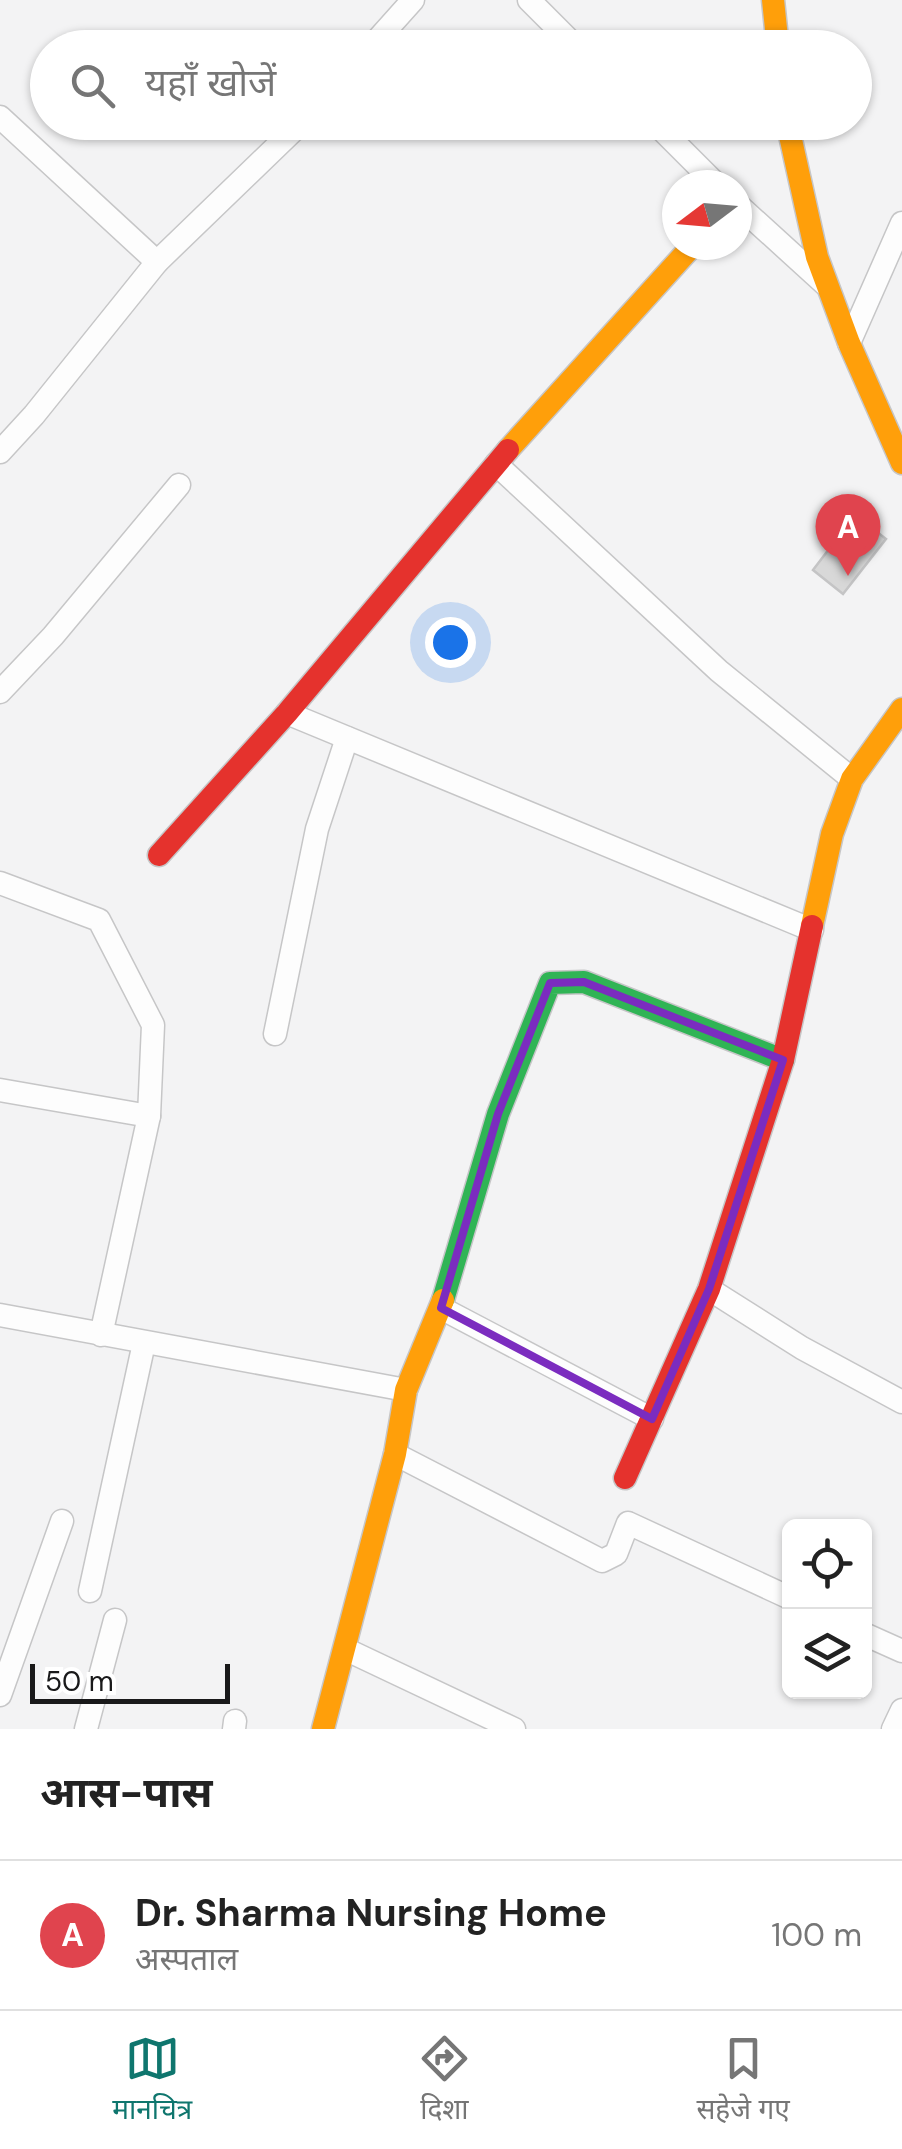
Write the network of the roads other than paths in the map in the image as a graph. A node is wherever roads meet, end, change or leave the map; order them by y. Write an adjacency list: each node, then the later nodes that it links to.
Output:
1 (413, 0): 4 (street)
2 (529, 0): 5 (street)
3 (773, 0): 6 (street)
4 (386, 30)
5 (559, 30)
6 (776, 30)
7 (0, 117): 15 (street)
8 (283, 140): 15 (street)
9 (672, 140): 11 (street)
10 (792, 140): 16 (street)
11 (703, 170)
12 (752, 218): 16 (street)
13 (902, 223): 17 (street)
14 (680, 260): 20 (street)
15 (157, 262): 18 (street)
16 (828, 286): 17 (street)
17 (849, 344): 19 (street)
18 (0, 452)
19 (902, 463)
20 (496, 464): 24 (street); 26 (street)
21 (179, 485): 22 (street)
22 (0, 692)
23 (902, 709): 26 (street)
24 (286, 713): 25 (street); 27 (street)
25 (348, 738): 29 (street); 30 (street)
26 (852, 779): 29 (street)
27 (160, 855)
28 (0, 883): 33 (street)
29 (812, 930): 31 (street)
30 (275, 1034)
31 (784, 1060): 34 (street); 35 (street)
32 (0, 1090): 33 (street)
33 (149, 1116): 37 (street)
34 (709, 1290): 40 (street); 41 (street)
35 (441, 1308): 39 (street); 41 (street)
36 (0, 1314): 37 (street)
37 (101, 1334): 38 (street)
38 (144, 1343): 39 (street); 45 (street)
39 (406, 1390): 42 (street)
40 (902, 1402)
41 (652, 1419): 43 (street)
42 (396, 1454): 46 (street); 49 (street)
43 (625, 1478)
44 (62, 1521): 51 (street)
45 (90, 1591)
46 (782, 1594)
47 (115, 1620): 53 (street)
48 (872, 1638): 50 (street)
49 (345, 1649): 54 (street); 55 (street)
50 (902, 1651)
51 (0, 1694)
52 (902, 1710): 56 (street)
53 (86, 1729)
54 (323, 1729)
55 (514, 1729)
56 (893, 1729)

